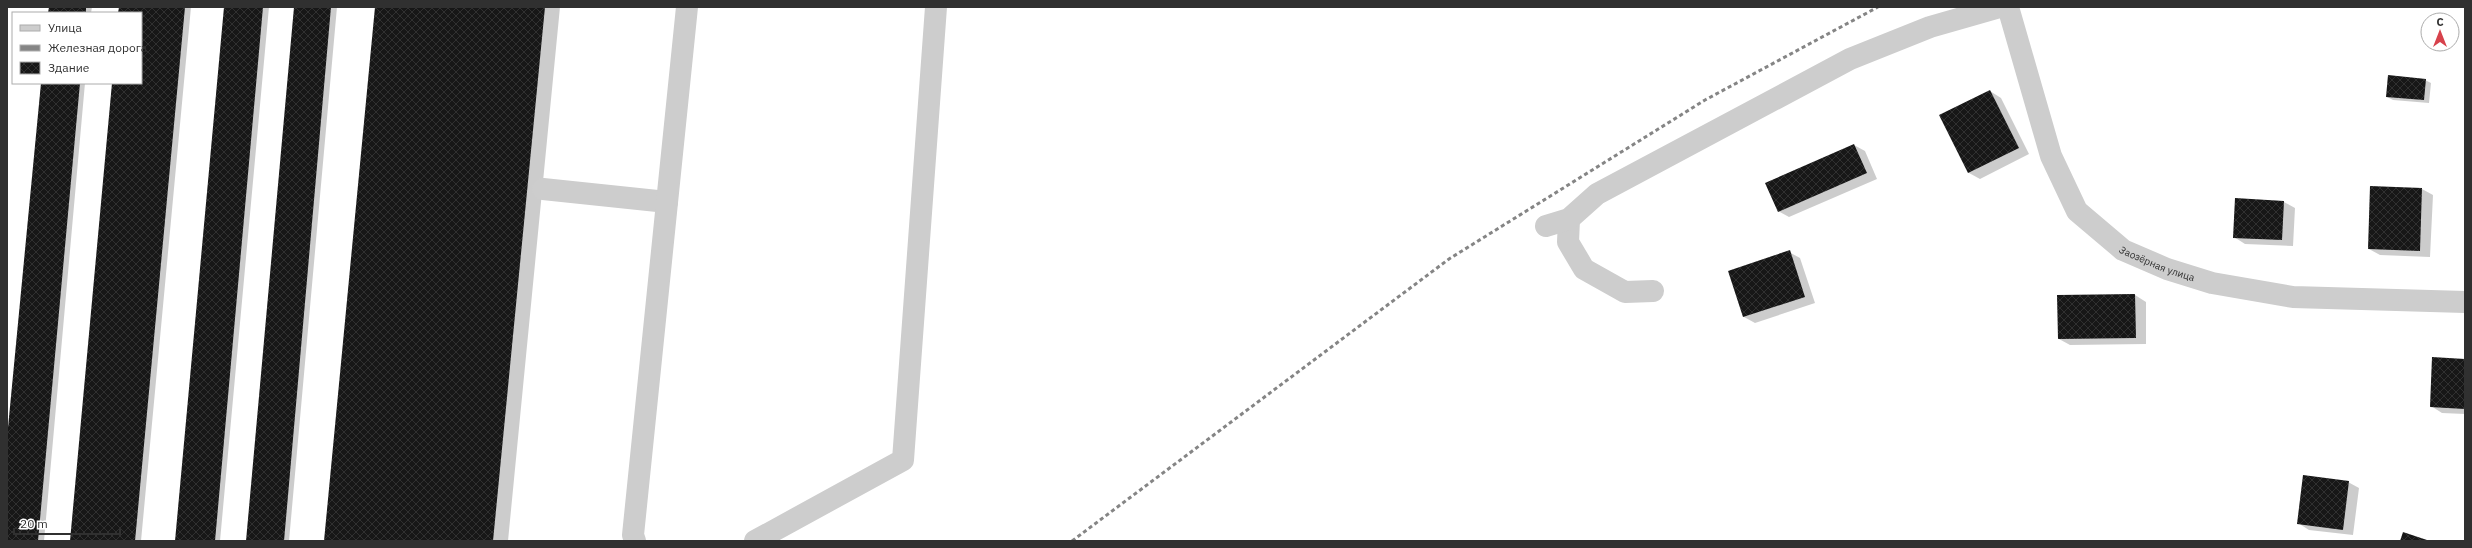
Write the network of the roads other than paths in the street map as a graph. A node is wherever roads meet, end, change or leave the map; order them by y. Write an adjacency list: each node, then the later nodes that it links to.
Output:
1 (686, 7): 6 (street)
2 (936, 7): 12 (street)
3 (2000, 7): 7 (street)
4 (2008, 7): 10 (street, Заозёрная улица)
5 (543, 189): 6 (street)
6 (667, 202): 11 (street)
7 (1569, 219): 8 (street); 9 (street)
8 (1546, 226)
9 (1653, 291)
10 (2465, 302)
11 (635, 541)
12 (755, 541)

